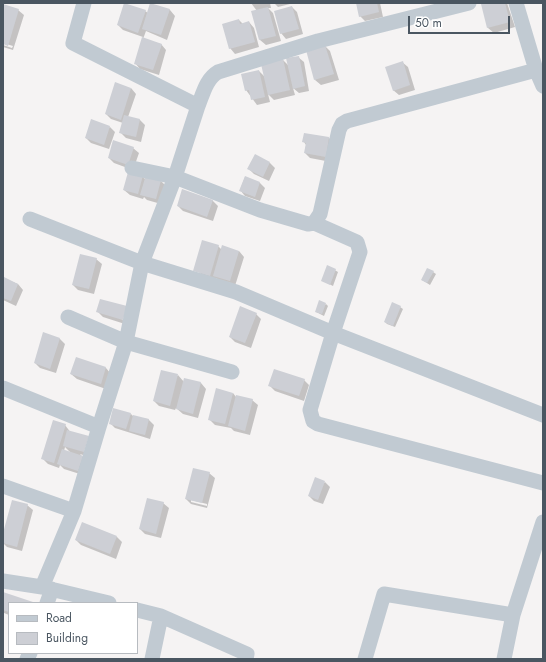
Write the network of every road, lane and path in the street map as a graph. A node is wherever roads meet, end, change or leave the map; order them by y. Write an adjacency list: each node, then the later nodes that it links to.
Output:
1 (84, 3): 6 (street)
2 (469, 3): 6 (street)
3 (516, 3): 4 (street)
4 (536, 70): 5 (street); 10 (street)
5 (543, 86)
6 (198, 106): 8 (street)
7 (132, 168): 8 (street)
8 (175, 177): 10 (street); 11 (street)
9 (30, 219): 11 (street)
10 (314, 223): 13 (street)
11 (142, 263): 13 (street); 14 (street)
12 (68, 317): 14 (street)
13 (333, 333): 17 (street); 19 (street)
14 (126, 342): 15 (street); 18 (street)
15 (232, 372)
16 (3, 388): 18 (street)
17 (543, 415)
18 (99, 427): 21 (street)
19 (543, 483)
20 (3, 486): 21 (street)
21 (74, 511): 24 (street)
22 (543, 522): 27 (street)
23 (3, 581): 24 (street)
24 (47, 593): 25 (street)
25 (103, 602)
26 (138, 610): 28 (street)
27 (514, 615): 31 (street); 32 (street)
28 (161, 616): 29 (street); 30 (street)
29 (152, 659)
30 (246, 659)
31 (365, 659)
32 (504, 659)

